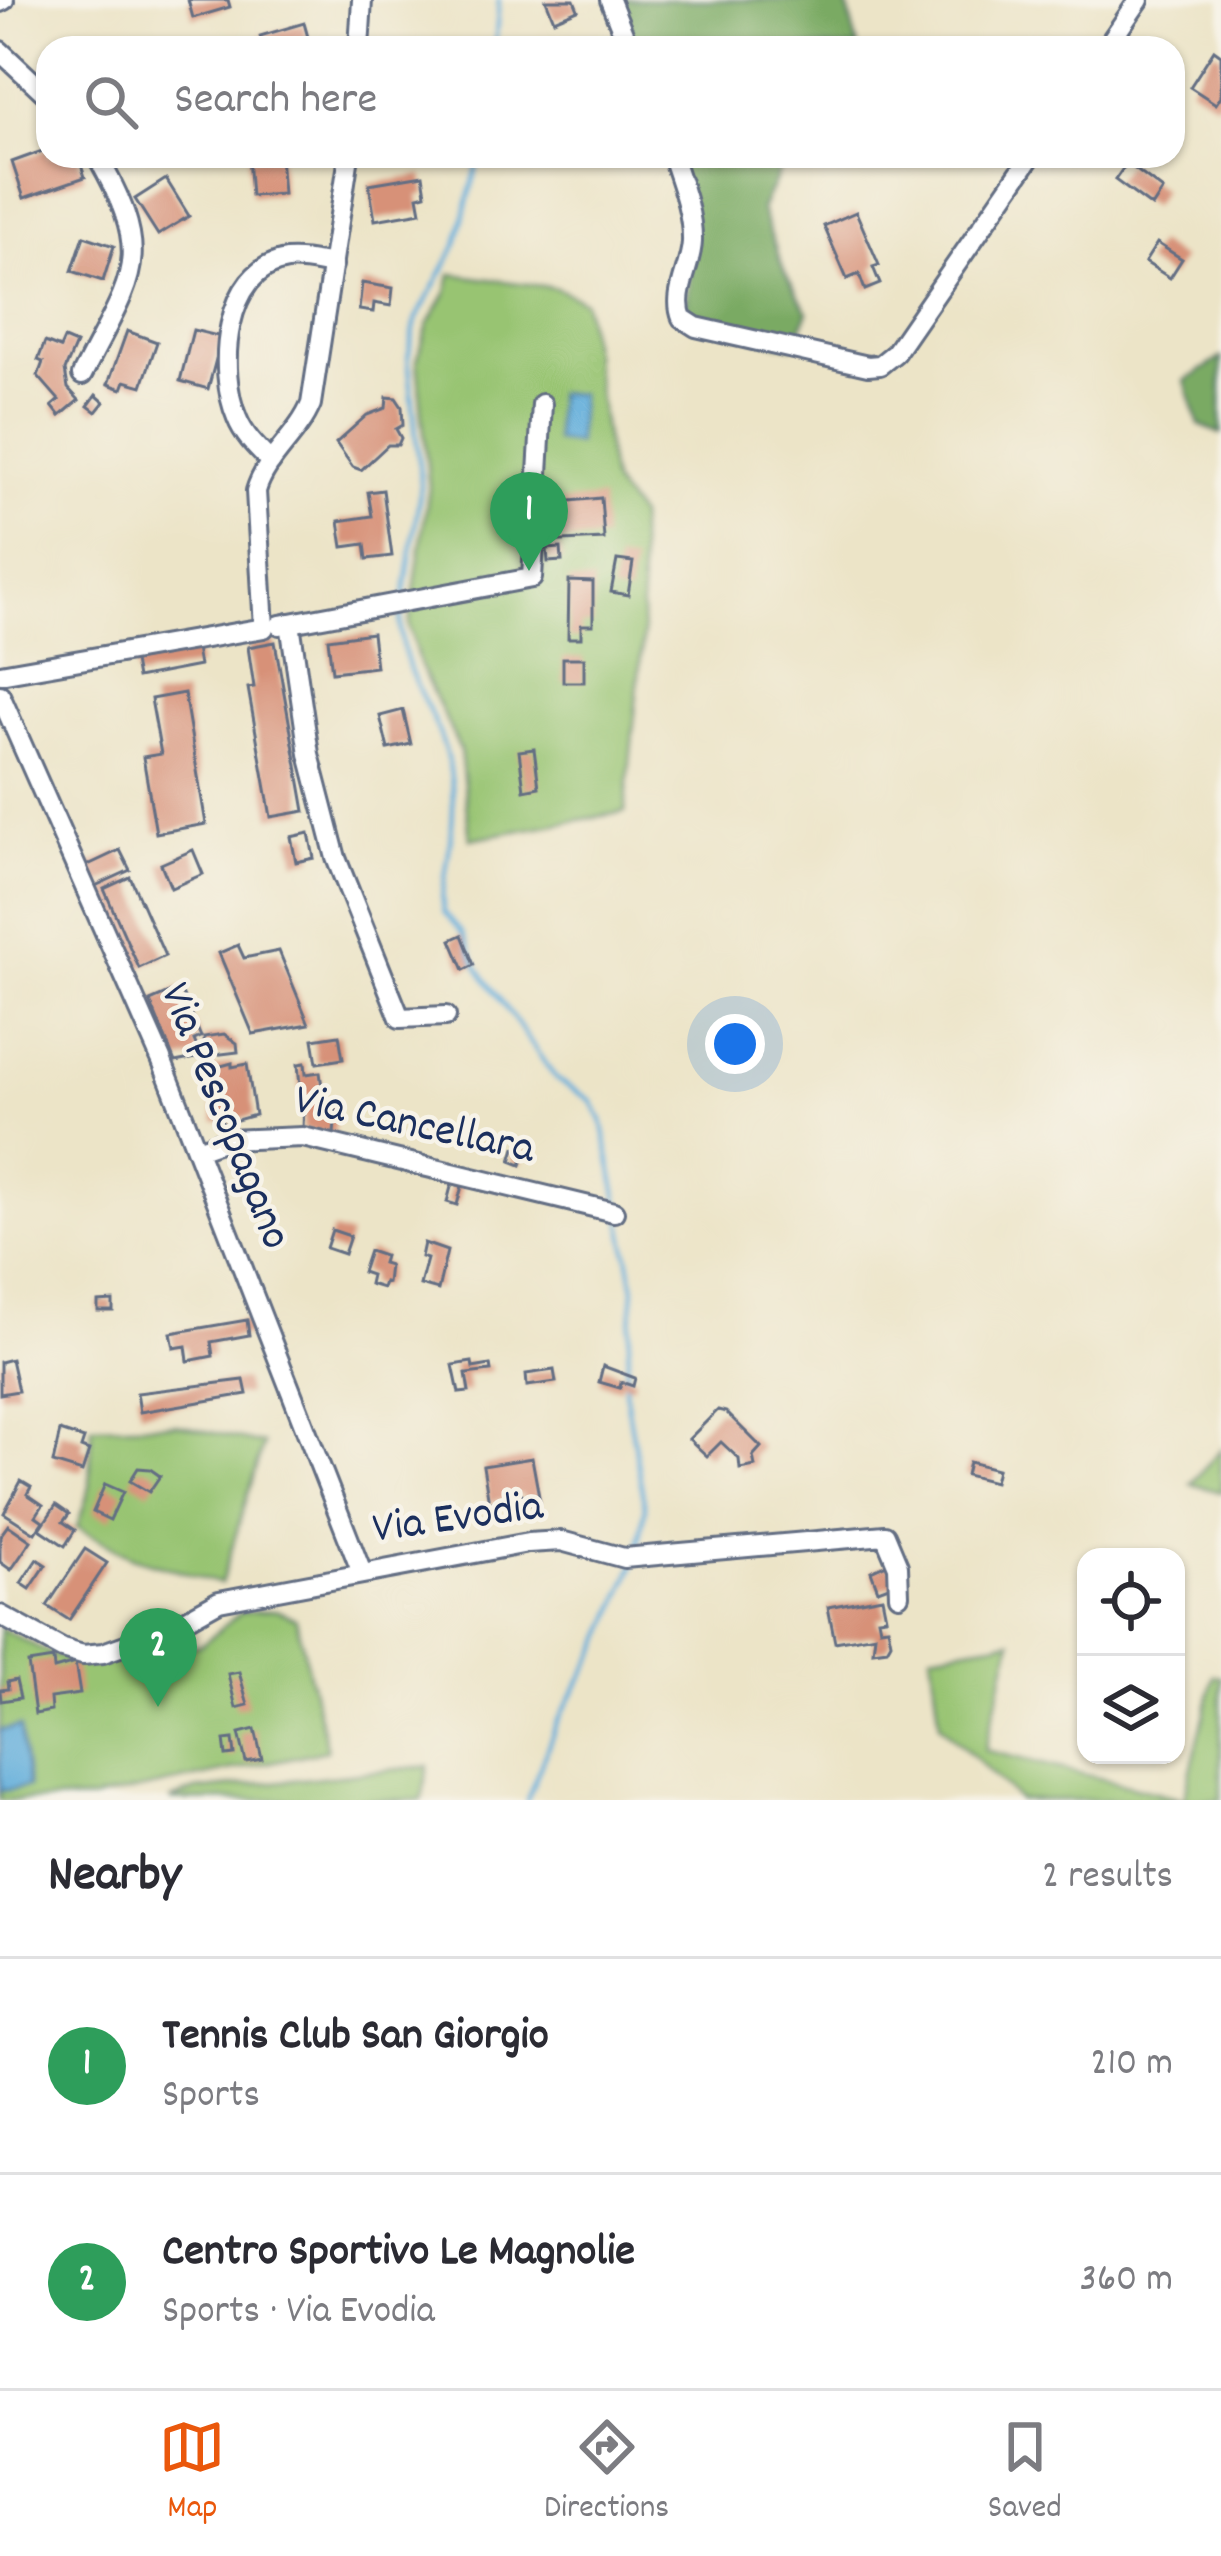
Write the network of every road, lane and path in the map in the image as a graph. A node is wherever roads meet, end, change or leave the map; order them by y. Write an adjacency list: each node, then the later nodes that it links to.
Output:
1 (362, 0): 4 (street)
2 (610, 0): 5 (street)
3 (1139, 0): 6 (street)
4 (360, 36)
5 (624, 36)
6 (1114, 36)
7 (0, 51): 8 (street)
8 (36, 85)
9 (103, 168): 14 (street)
10 (347, 168): 13 (street)
11 (675, 168): 12 (street)
12 (1023, 168)
13 (333, 265): 16 (street); 16 (street)
14 (82, 375)
15 (542, 404): 17 (street)
16 (271, 462): 18 (street)
17 (290, 623): 18 (street); 21 (street)
18 (264, 628): 19 (street)
19 (0, 674)
20 (0, 695): 22 (street, Via Pescopagano)
21 (446, 1016)
22 (197, 1150): 23 (street, Via Cancellara); 24 (street, Via Pescopagano)
23 (614, 1212)
24 (362, 1573): 25 (street, Via Evodia); 26 (street, Via Evodia)
25 (899, 1595)
26 (0, 1615)

